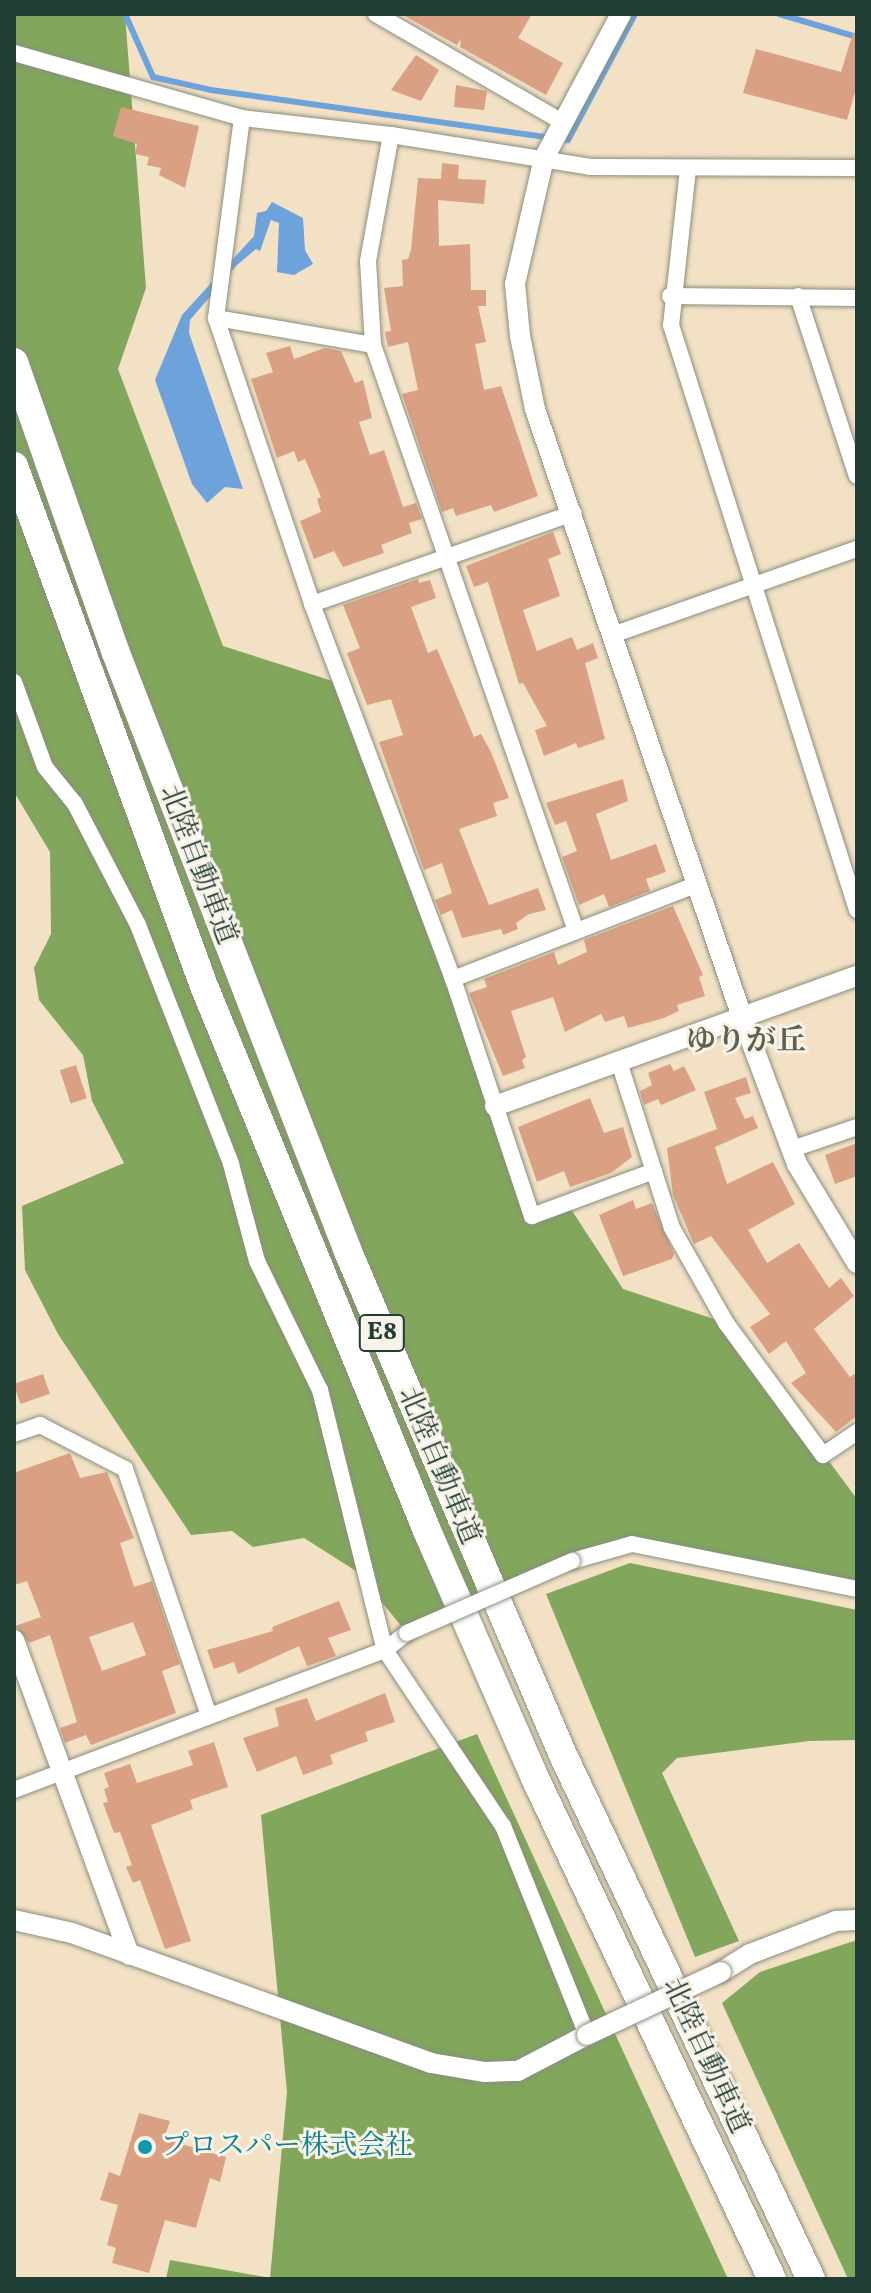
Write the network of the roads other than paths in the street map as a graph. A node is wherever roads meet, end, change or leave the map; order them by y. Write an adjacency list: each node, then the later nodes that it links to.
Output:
1 (376, 14): 5 (street)
2 (621, 14): 5 (street)
3 (14, 53): 4 (street)
4 (242, 118): 6 (street); 13 (street)
5 (561, 125): 7 (street)
6 (391, 135): 7 (street); 14 (street)
7 (545, 155): 9 (street); 18 (street)
8 (857, 168): 9 (street)
9 (688, 169): 10 (street)
10 (670, 296): 11 (street); 21 (street)
11 (798, 296): 12 (street); 17 (street)
12 (857, 298)
13 (216, 318): 14 (street); 22 (street)
14 (373, 345): 20 (street)
15 (14, 362): 50 (highway, 北陸自動車道 / E8)
16 (14, 466): 49 (highway, 北陸自動車道 / E8)
17 (857, 476)
18 (574, 513): 20 (street); 23 (street)
19 (857, 549): 21 (street)
20 (447, 556): 22 (street); 27 (street)
21 (753, 586): 23 (street); 26 (street)
22 (312, 604): 29 (street)
23 (615, 634): 25 (street)
24 (14, 682): 41 (street)
25 (698, 884): 27 (street); 30 (street)
26 (857, 910)
27 (576, 931): 29 (street)
28 (857, 976): 30 (street)
29 (453, 979): 32 (street)
30 (742, 1017): 31 (street); 34 (street)
31 (619, 1062): 32 (street); 35 (street)
32 (495, 1106): 35 (street)
33 (857, 1127): 34 (street)
34 (792, 1149): 36 (street)
35 (654, 1171): 37 (street)
36 (857, 1263)
37 (857, 1432)
38 (14, 1434): 42 (street)
39 (857, 1589): 41 (street, bridge)
40 (14, 1640): 43 (street)
41 (385, 1650): 42 (street); 48 (street)
42 (208, 1713): 43 (street)
43 (62, 1771): 44 (street); 47 (street)
44 (14, 1790)
45 (14, 1920): 47 (street)
46 (857, 1920): 48 (street, bridge)
47 (129, 1955): 48 (street)
48 (587, 2035)
49 (772, 2279)
50 (811, 2279)

